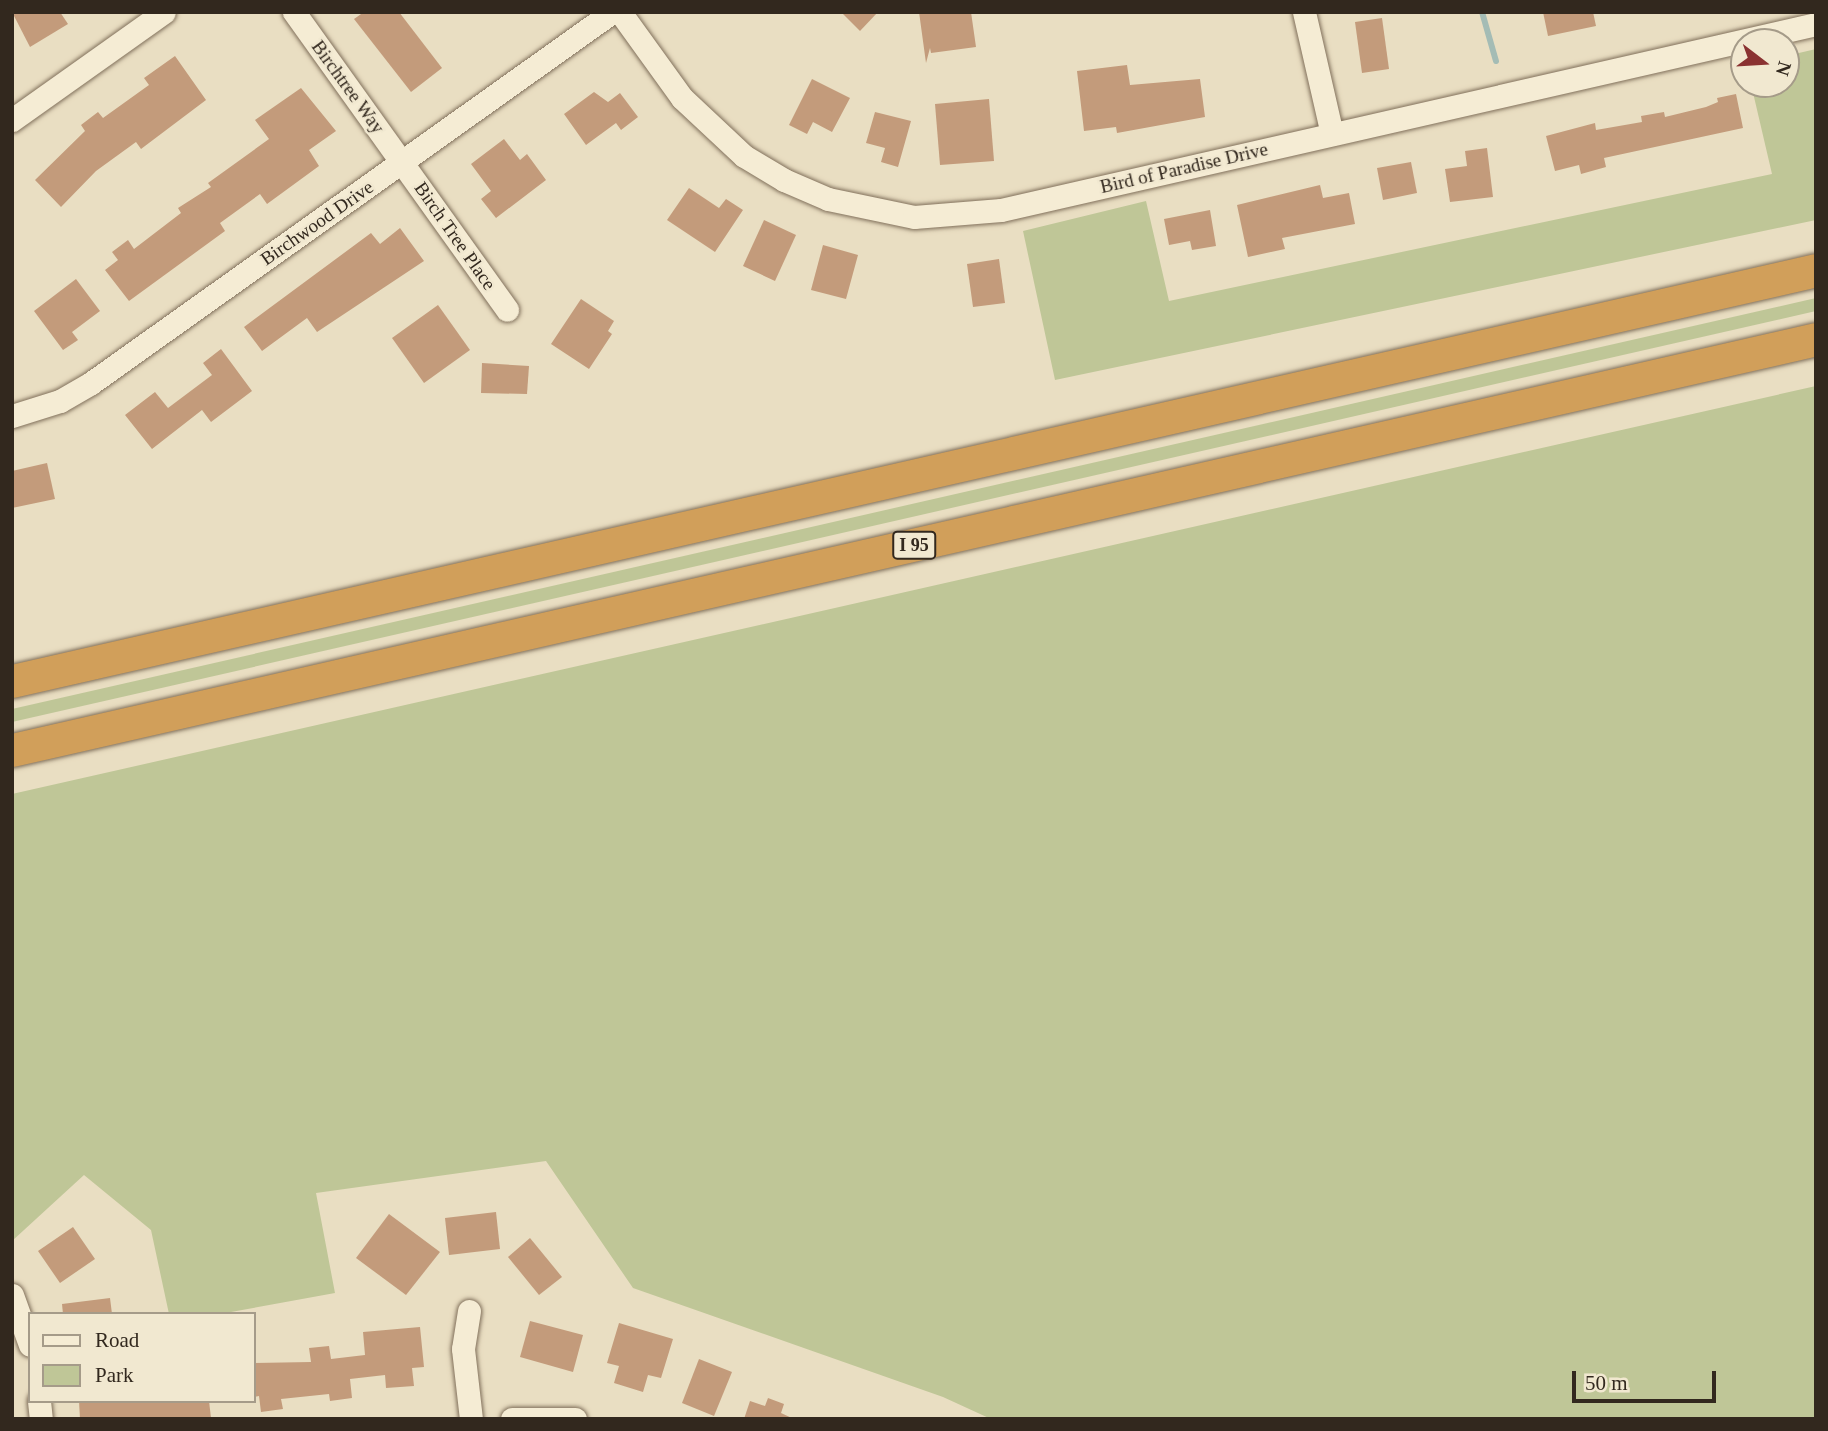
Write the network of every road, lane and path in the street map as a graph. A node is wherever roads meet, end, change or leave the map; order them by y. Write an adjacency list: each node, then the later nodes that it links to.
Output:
1 (164, 12): 7 (street)
2 (294, 12): 9 (street, Birchtree Way)
3 (612, 12): 9 (street, Birchwood Drive)
4 (620, 12): 8 (street, Bird of Paradise Drive)
5 (1304, 12): 8 (street)
6 (1816, 24): 8 (street, Bird of Paradise Drive)
7 (12, 120)
8 (1332, 134)
9 (402, 162): 11 (street, Birch Tree Place); 13 (street, Birchwood Drive)
10 (1816, 271): 14 (highway)
11 (507, 310)
12 (1816, 339): 15 (highway, I 95)
13 (12, 416)
14 (12, 681)
15 (12, 750)
16 (12, 1295): 18 (street)
17 (469, 1311): 19 (street)
18 (28, 1339)
19 (471, 1419)
20 (512, 1419): 21 (street)
21 (575, 1419)

